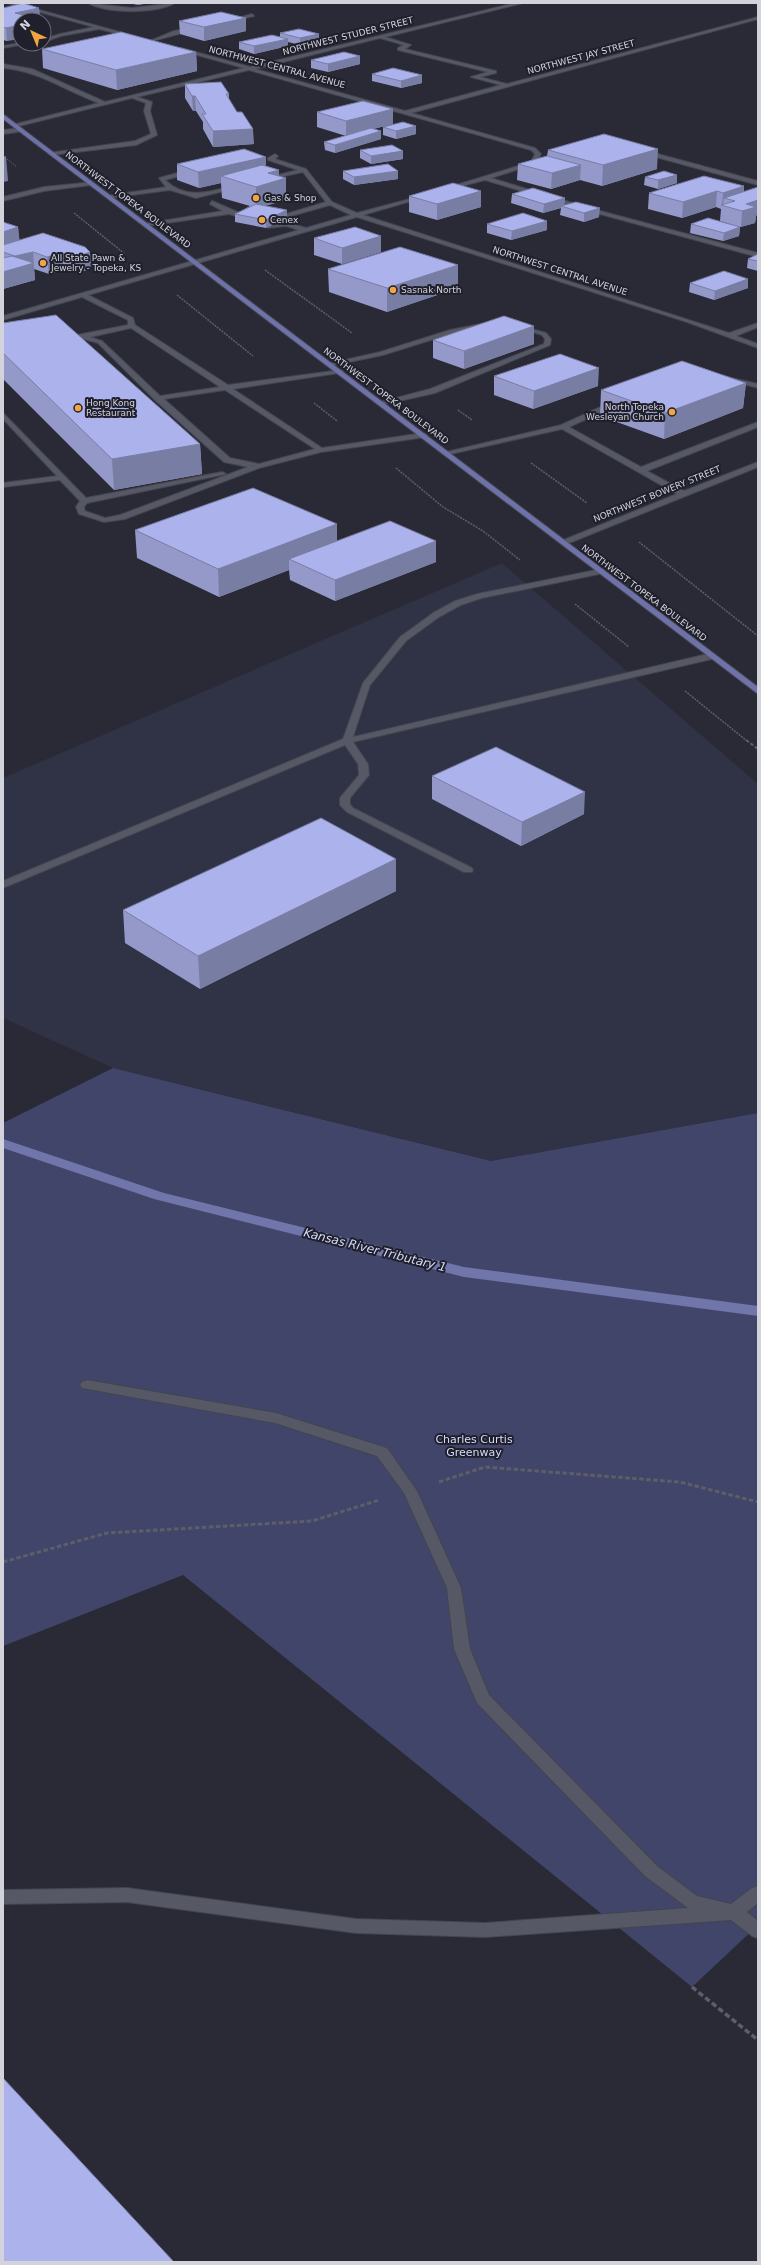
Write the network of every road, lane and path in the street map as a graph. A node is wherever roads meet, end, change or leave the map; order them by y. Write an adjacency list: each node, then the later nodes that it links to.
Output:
1 (9, 3): 8 (street)
2 (90, 3): 3 (street)
3 (173, 3)
4 (520, 3): 10 (street, NORTHWEST STUDER STREET)
5 (252, 15): 7 (street)
6 (758, 18): 17 (street, NORTHWEST JAY STREET)
7 (222, 22)
8 (101, 27): 11 (street); 12 (street)
9 (198, 27): 12 (street)
10 (379, 37): 16 (street, NORTHWEST STUDER STREET); 17 (street)
11 (52, 38)
12 (152, 41): 13 (street)
13 (160, 43)
14 (174, 48): 16 (street, NORTHWEST CENTRAL AVENUE)
15 (3, 66): 19 (street)
16 (248, 69): 18 (street, NORTHWEST STUDER STREET); 20 (street, NORTHWEST CENTRAL AVENUE)
17 (507, 85): 20 (street, NORTHWEST JAY STREET)
18 (132, 98): 19 (street, NORTHWEST STUDER STREET); 26 (street)
19 (106, 104): 22 (street, NORTHWEST STUDER STREET)
20 (407, 112): 27 (street, NORTHWEST CENTRAL AVENUE)
21 (3, 116): 22 (main road, NORTHWEST TOPEKA BOULEVARD)
22 (15, 125): 23 (main road, NORTHWEST TOPEKA BOULEVARD)
23 (22, 130): 24 (street); 26 (main road, NORTHWEST TOPEKA BOULEVARD)
24 (3, 132)
25 (634, 150): 35 (street)
26 (51, 153): 34 (main road, NORTHWEST TOPEKA BOULEVARD)
27 (538, 154): 28 (street); 32 (street)
28 (545, 154)
29 (269, 158): 31 (street)
30 (199, 169): 37 (street)
31 (304, 170): 33 (street); 43 (street)
32 (485, 178): 38 (street); 56 (street)
33 (258, 182)
34 (91, 183): 40 (main road, NORTHWEST TOPEKA BOULEVARD); 41 (street)
35 (758, 183)
36 (242, 185): 37 (street)
37 (170, 188): 40 (street)
38 (439, 191)
39 (432, 193): 47 (street)
40 (109, 196): 52 (main road, NORTHWEST TOPEKA BOULEVARD)
41 (3, 199)
42 (212, 203): 45 (street)
43 (330, 203): 47 (street, NORTHWEST CENTRAL AVENUE); 48 (street)
44 (256, 211): 50 (street)
45 (229, 212): 50 (street); 52 (street)
46 (263, 212): 48 (street)
47 (356, 215): 55 (street); 64 (street, NORTHWEST CENTRAL AVENUE)
48 (286, 216): 53 (street)
49 (247, 217): 50 (street)
50 (239, 218)
51 (277, 223): 53 (street)
52 (146, 224): 57 (main road, NORTHWEST TOPEKA BOULEVARD)
53 (286, 224): 54 (street); 55 (street)
54 (270, 227)
55 (305, 230): 57 (street)
56 (758, 255)
57 (196, 262): 58 (street); 68 (main road, NORTHWEST TOPEKA BOULEVARD)
58 (83, 295): 59 (street); 63 (street)
59 (3, 318)
60 (499, 324): 68 (street)
61 (514, 325): 75 (street)
62 (758, 325): 64 (street)
63 (132, 326): 65 (street); 72 (street)
64 (731, 335): 67 (street, NORTHWEST CENTRAL AVENUE)
65 (80, 336): 66 (street); 73 (street)
66 (59, 338)
67 (758, 346)
68 (330, 364): 69 (main road, NORTHWEST TOPEKA BOULEVARD)
69 (339, 371): 72 (street); 75 (main road, NORTHWEST TOPEKA BOULEVARD)
70 (712, 376): 71 (street)
71 (758, 386)
72 (223, 388): 73 (street); 80 (street)
73 (158, 398): 83 (street)
74 (625, 400): 78 (street)
75 (381, 403): 79 (main road, NORTHWEST TOPEKA BOULEVARD)
76 (3, 416): 85 (street)
77 (758, 424): 84 (street)
78 (564, 427): 81 (street); 84 (street)
79 (423, 435): 80 (street); 81 (main road, NORTHWEST TOPEKA BOULEVARD)
80 (321, 450): 83 (street)
81 (446, 453): 89 (main road, NORTHWEST TOPEKA BOULEVARD)
82 (758, 464): 87 (street, NORTHWEST BOWERY STREET)
83 (259, 466): 88 (street); 88 (street)
84 (642, 470): 87 (street)
85 (62, 478): 86 (street); 88 (street)
86 (3, 485)
87 (683, 494): 89 (street, NORTHWEST BOWERY STREET)
88 (84, 501)
89 (564, 543): 90 (main road, NORTHWEST TOPEKA BOULEVARD)
90 (601, 571): 91 (main road, NORTHWEST TOPEKA BOULEVARD); 93 (street)
91 (712, 656): 92 (main road, NORTHWEST TOPEKA BOULEVARD); 93 (street)
92 (758, 691)
93 (347, 741): 94 (street); 95 (street)
94 (468, 870)
95 (3, 885)
96 (87, 1385): 99 (street)
97 (758, 1892): 99 (street)
98 (3, 1897): 99 (street)
99 (734, 1912): 100 (street)
100 (758, 1931)
101 (692, 1987): 102 (path)
102 (758, 2040)

